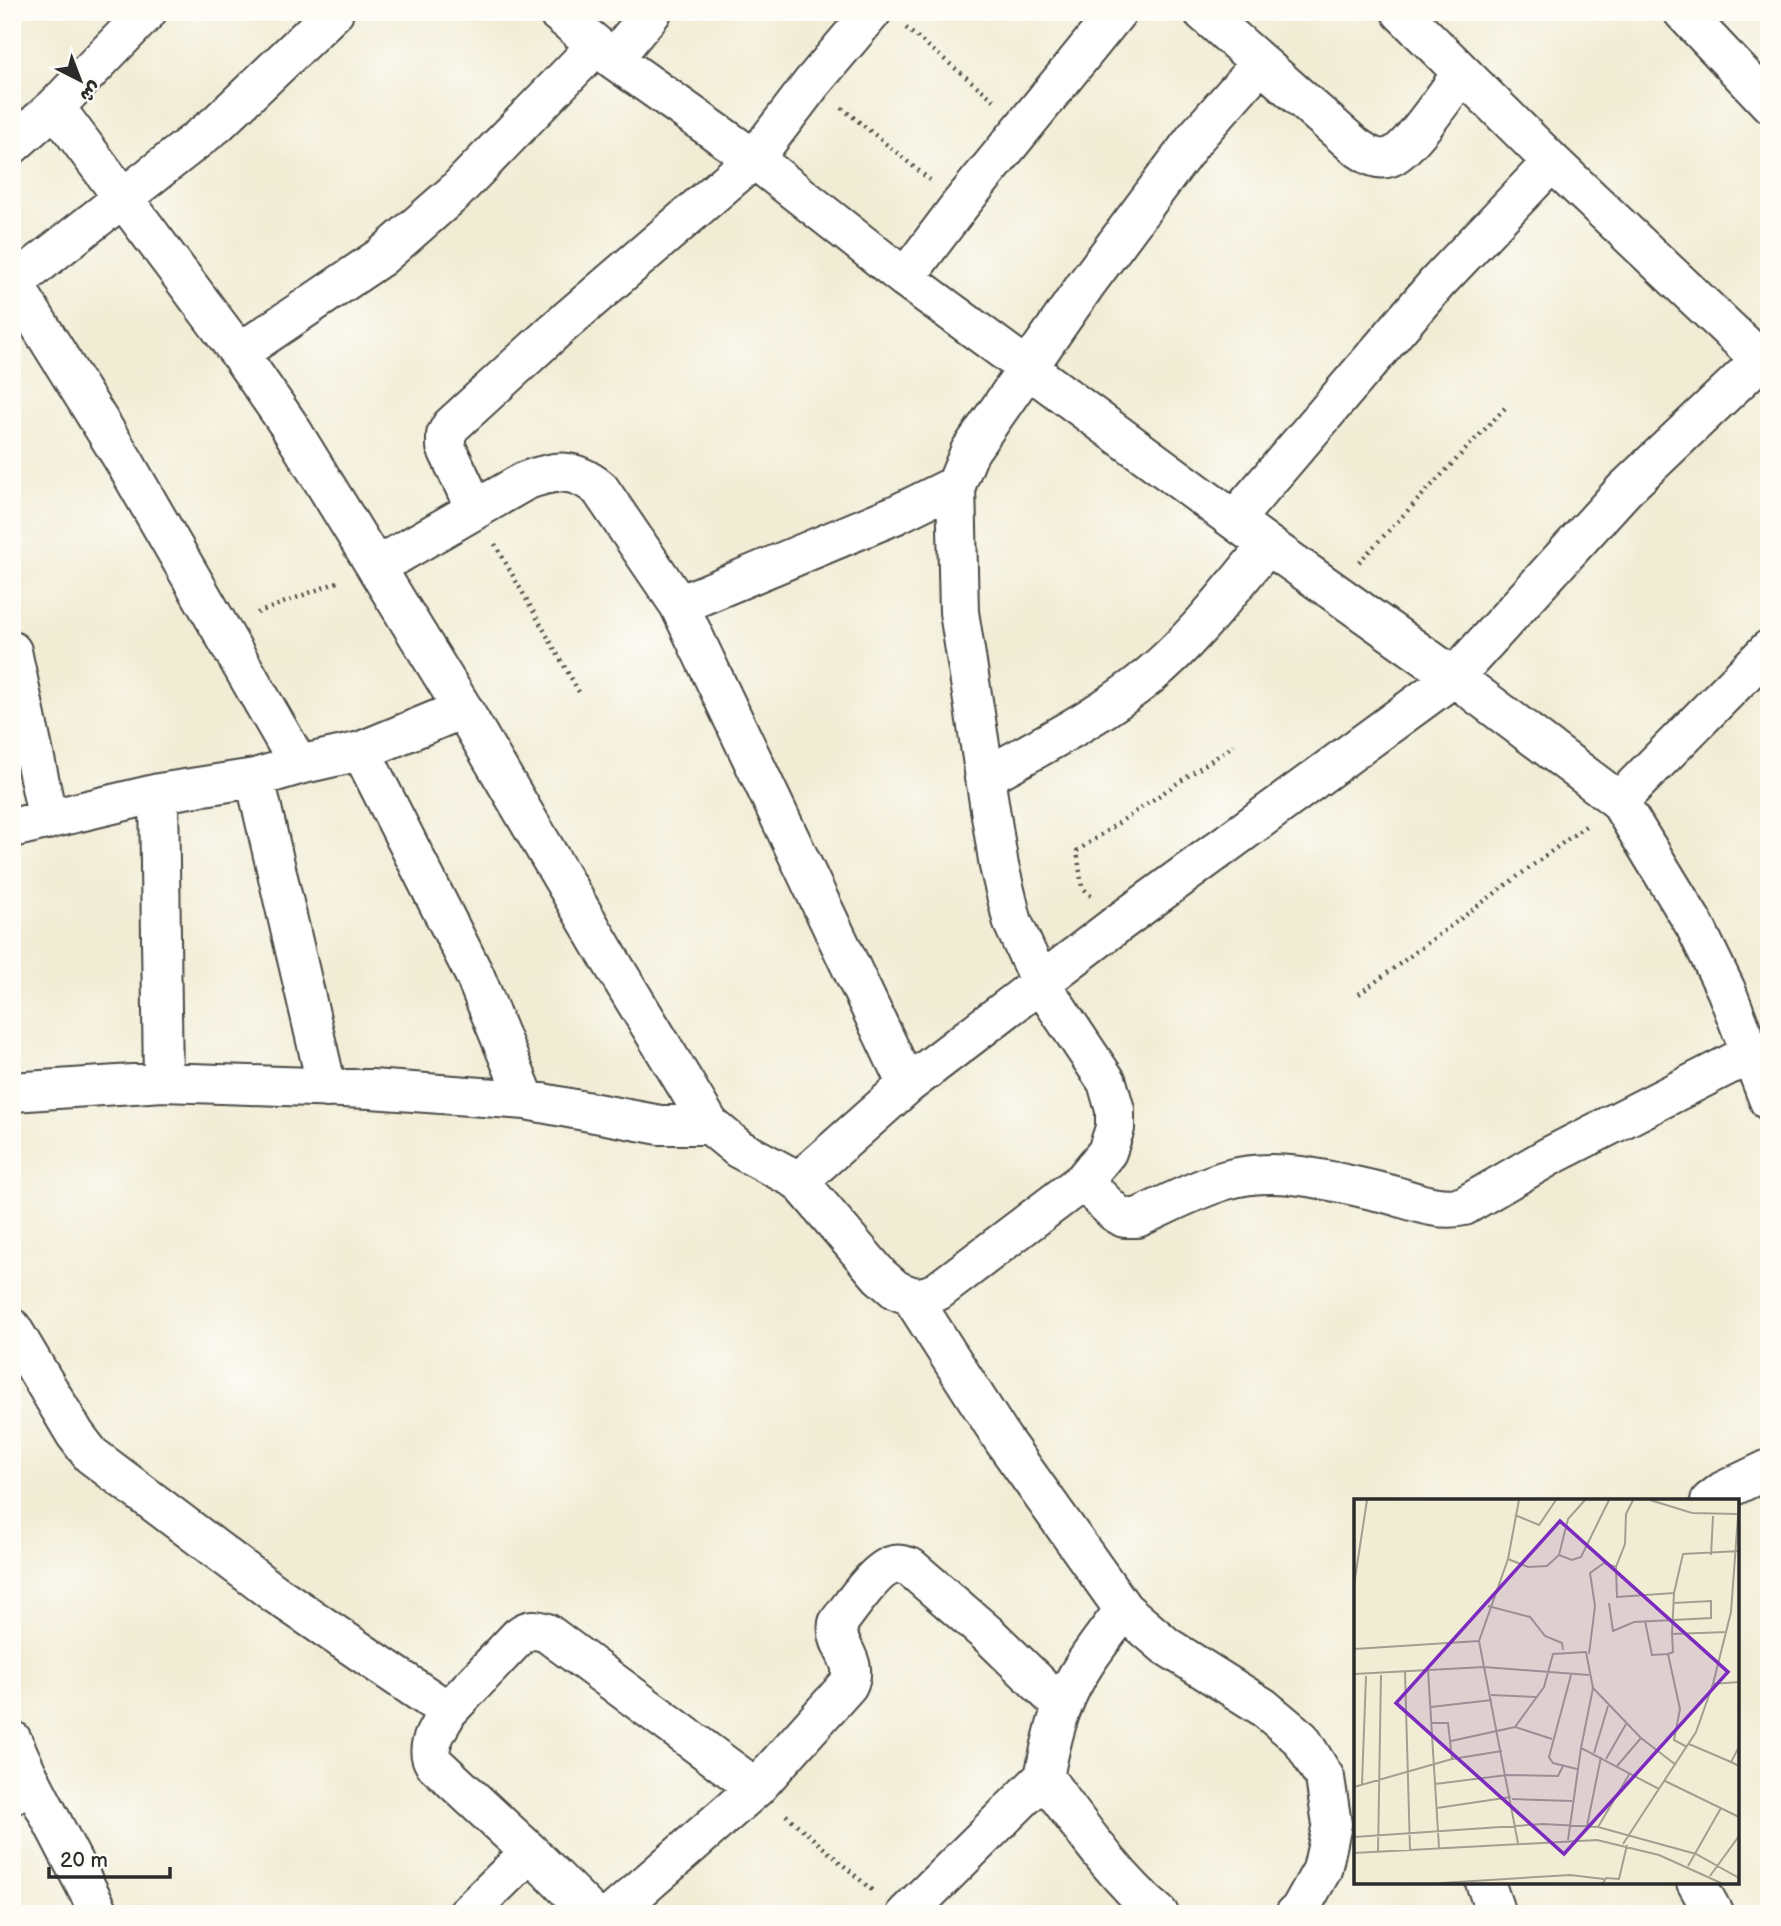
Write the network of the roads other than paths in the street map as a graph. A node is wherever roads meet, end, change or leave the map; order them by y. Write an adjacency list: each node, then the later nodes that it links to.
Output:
1 (147, 12): 14 (street)
2 (334, 12): 18 (street)
3 (557, 12): 10 (street)
4 (652, 12): 10 (street)
5 (1117, 12): 19 (street)
6 (1203, 12): 11 (street)
7 (1401, 12): 12 (street)
8 (1683, 12): 13 (street)
9 (885, 17): 16 (street)
10 (605, 52): 16 (street); 21 (street)
11 (1260, 64): 12 (street); 23 (street)
12 (1462, 74): 17 (street)
13 (1769, 103)
14 (55, 107): 15 (street); 18 (street)
15 (12, 145)
16 (754, 159): 19 (street); 25 (street)
17 (1552, 162): 22 (street); 26 (street)
18 (123, 198): 20 (street); 21 (street)
19 (905, 278): 23 (street)
20 (13, 285): 35 (street)
21 (239, 353): 28 (street)
22 (1765, 356): 32 (street)
23 (1029, 369): 24 (street); 26 (street)
24 (956, 485): 29 (street); 37 (street)
25 (475, 509): 28 (street); 29 (street)
26 (1235, 519): 27 (street)
27 (1268, 545): 32 (street); 37 (street)
28 (376, 567): 33 (street)
29 (679, 605): 44 (street)
30 (1769, 649): 39 (street)
31 (12, 651): 40 (street)
32 (1454, 677): 39 (street); 41 (street)
33 (463, 709): 34 (street); 49 (street)
34 (360, 751): 35 (street); 47 (street)
35 (299, 765): 36 (street)
36 (255, 778): 38 (street); 45 (street)
37 (984, 778): 41 (street)
38 (159, 793): 40 (street); 43 (street)
39 (1619, 801): 42 (street)
40 (30, 824)
41 (1040, 982): 44 (street); 51 (street)
42 (1752, 1053): 48 (street); 51 (street)
43 (163, 1082): 45 (street); 46 (street)
44 (907, 1084): 50 (street)
45 (327, 1088): 47 (street)
46 (12, 1092)
47 (526, 1100): 49 (street)
48 (1769, 1101)
49 (710, 1125): 50 (street)
50 (799, 1181): 52 (street)
51 (1083, 1181): 52 (street)
52 (911, 1296): 56 (street)
53 (12, 1328): 58 (street)
54 (1769, 1469): 55 (street)
55 (1713, 1499)
56 (1124, 1610): 57 (street); 72 (street)
57 (1062, 1706): 60 (street); 62 (street)
58 (448, 1711): 62 (street); 63 (street)
59 (12, 1740): 61 (street)
60 (1044, 1777): 66 (street); 71 (street)
61 (20, 1785): 67 (street)
62 (756, 1788): 70 (street)
63 (530, 1852): 68 (street); 69 (street)
64 (1486, 1884): 73 (street)
65 (1697, 1884): 74 (street)
66 (892, 1905)
67 (100, 1914)
68 (467, 1914)
69 (592, 1914)
70 (612, 1914)
71 (1159, 1914)
72 (1294, 1914)
73 (1496, 1914)
74 (1714, 1914)

